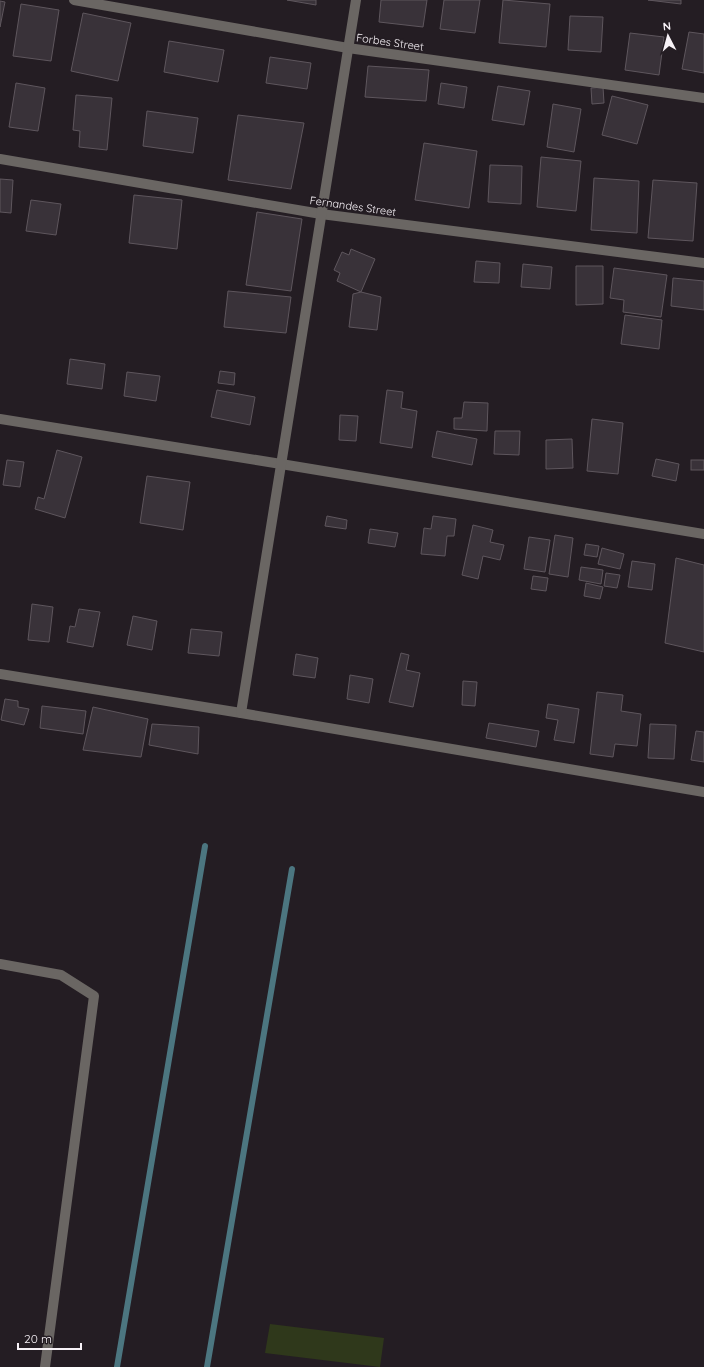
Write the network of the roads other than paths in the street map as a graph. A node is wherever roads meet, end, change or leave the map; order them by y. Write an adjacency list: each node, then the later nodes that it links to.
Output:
1 (74, 0): 3 (street, Forbes Street)
2 (356, 0): 3 (street)
3 (348, 48): 4 (street, Forbes Street); 6 (street)
4 (704, 98)
5 (0, 159): 6 (street, Fernandes Street)
6 (321, 214): 7 (street, Fernandes Street); 9 (street)
7 (704, 264)
8 (0, 419): 9 (street)
9 (281, 464): 10 (street); 12 (street)
10 (704, 534)
11 (0, 674): 12 (street)
12 (241, 713): 13 (street)
13 (704, 792)
14 (0, 964): 15 (street)
15 (44, 1367)

